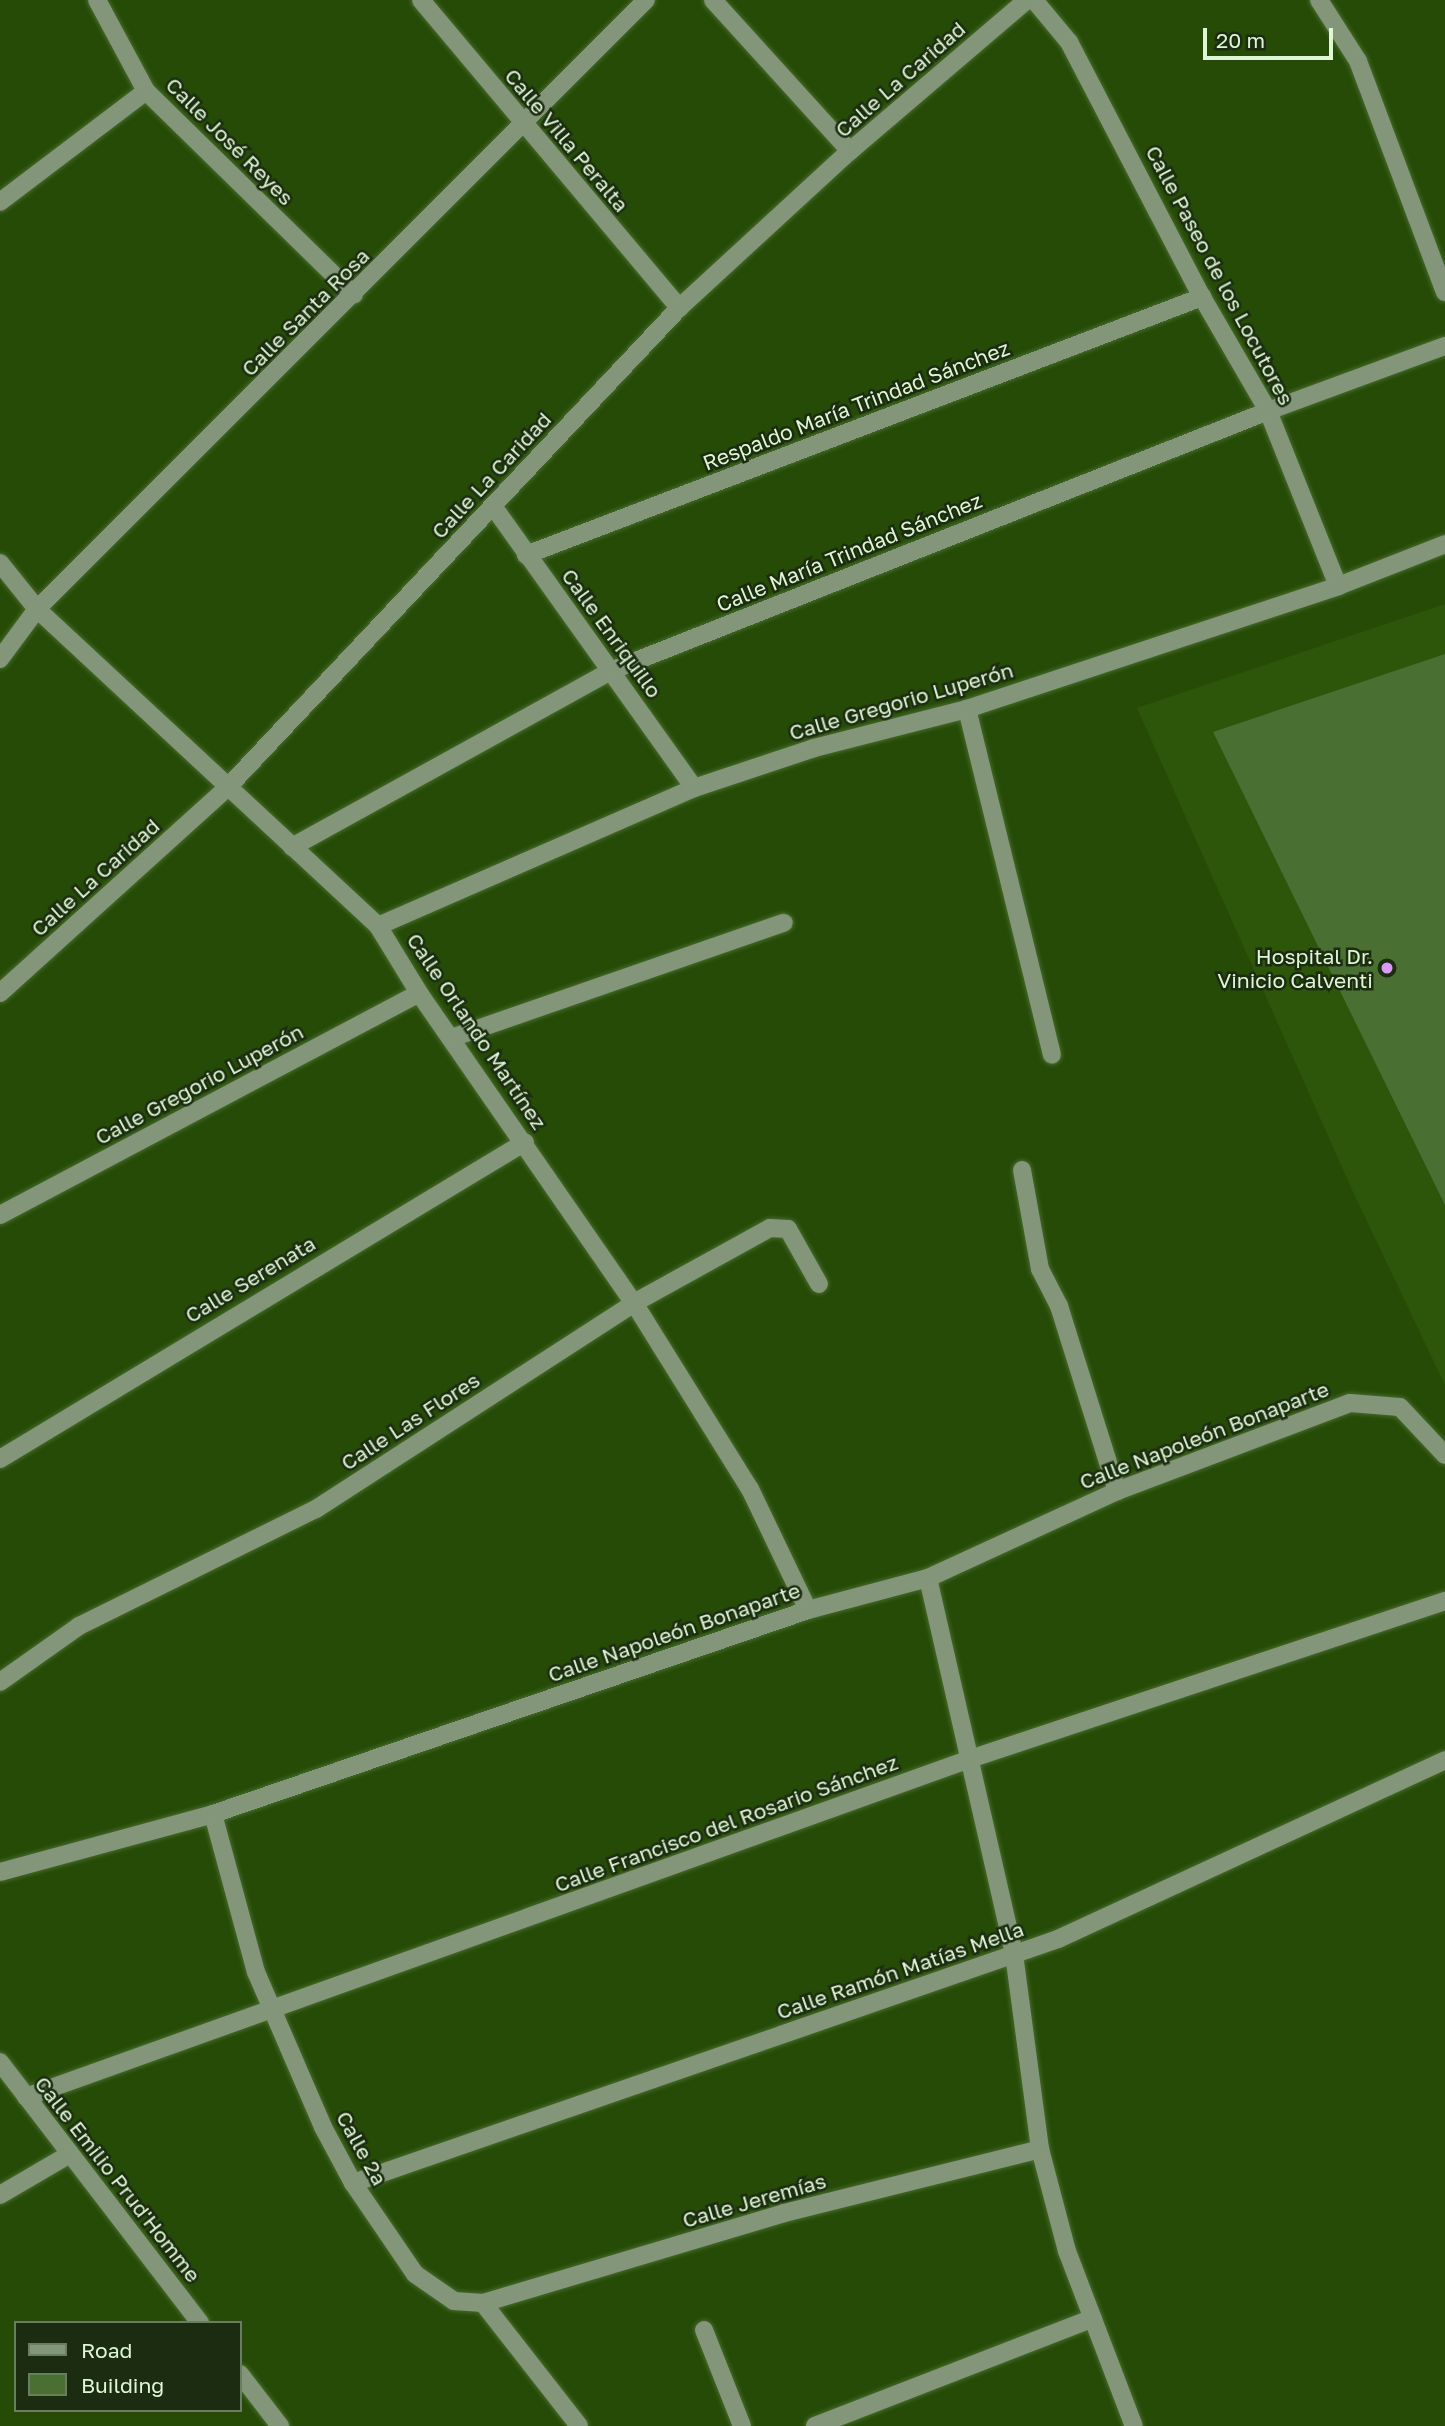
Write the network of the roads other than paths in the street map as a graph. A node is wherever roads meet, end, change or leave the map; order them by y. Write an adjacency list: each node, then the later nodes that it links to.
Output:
1 (97, 0): 8 (street, Calle José Reyes)
2 (421, 0): 9 (street, Calle Villa Peralta)
3 (646, 0): 9 (street, Calle Santa Rosa)
4 (713, 0): 10 (street)
5 (1027, 0): 10 (street, Calle La Caridad)
6 (1034, 0): 14 (street, Calle Paseo de los Locutores)
7 (1319, 0): 12 (street)
8 (146, 90): 11 (street); 13 (street, Calle José Reyes)
9 (521, 122): 13 (street, Calle Santa Rosa); 15 (street, Calle Villa Peralta)
10 (850, 151): 15 (street, Calle La Caridad)
11 (0, 202)
12 (1445, 292)
13 (354, 295): 23 (street, Calle Santa Rosa)
14 (1202, 297): 17 (street, Calle Paseo de los Locutores); 20 (street, Respaldo María Trindad Sánchez)
15 (679, 308): 18 (street, Calle La Caridad)
16 (1445, 346): 17 (street, Calle María Trindad Sánchez)
17 (1268, 411): 22 (street, Calle Paseo de los Locutores); 25 (street, Calle María Trindad Sánchez)
18 (493, 506): 20 (street, Calle Enriquillo); 27 (street, Calle La Caridad)
19 (1445, 544): 22 (street, Calle Gregorio Luperón)
20 (526, 555): 25 (street, Calle Enriquillo)
21 (0, 563): 23 (street, Calle Orlando Martínez)
22 (1338, 586): 26 (street, Calle Gregorio Luperón)
23 (37, 609): 24 (street, Calle Santa Rosa); 27 (street, Calle Orlando Martínez)
24 (0, 659)
25 (613, 670): 28 (street, Calle Enriquillo); 29 (street, Calle María Trindad Sánchez)
26 (968, 709): 28 (street, Calle Gregorio Luperón); 35 (street)
27 (227, 788): 29 (street, Calle Orlando Martínez); 32 (street, Calle La Caridad)
28 (694, 788): 31 (street, Calle Gregorio Luperón)
29 (292, 847): 31 (street, Calle Orlando Martínez)
30 (784, 923): 34 (street)
31 (378, 926): 33 (street, Calle Orlando Martínez)
32 (0, 993)
33 (419, 993): 34 (street, Calle Orlando Martínez); 38 (street, Calle Gregorio Luperón)
34 (454, 1037): 36 (street, Calle Orlando Martínez)
35 (1052, 1055)
36 (525, 1142): 40 (street, Calle Orlando Martínez); 42 (street, Calle Serenata)
37 (1022, 1170): 43 (street)
38 (0, 1215)
39 (819, 1284): 40 (street, Calle Las Flores)
40 (634, 1303): 46 (street, Calle Orlando Martínez); 47 (street, Calle Las Flores)
41 (1445, 1455): 43 (street, Calle Napoleón Bonaparte)
42 (0, 1459)
43 (1117, 1491): 44 (street, Calle Napoleón Bonaparte)
44 (928, 1578): 46 (street, Calle Napoleón Bonaparte); 48 (street)
45 (1445, 1601): 48 (street, Calle Francisco del Rosario Sánchez)
46 (808, 1610): 50 (street, Calle Napoleón Bonaparte)
47 (0, 1682)
48 (970, 1759): 52 (street); 53 (street, Calle Francisco del Rosario Sánchez)
49 (1445, 1760): 52 (street, Calle Ramón Matías Mella)
50 (213, 1814): 51 (street, Calle Napoleón Bonaparte); 53 (street, Calle 2a)
51 (0, 1872)
52 (1014, 1954): 56 (street); 58 (street, Calle Ramón Matías Mella)
53 (274, 2011): 55 (street, Calle Francisco del Rosario Sánchez); 58 (street, Calle 2a)
54 (2, 2067): 55 (street, Calle Emilio Prud'Homme)
55 (26, 2097): 57 (street, Calle Emilio Prud'Homme)
56 (1040, 2149): 60 (street, Calle Jeremías); 61 (street)
57 (70, 2154): 59 (street); 62 (street, Calle Emilio Prud'Homme)
58 (353, 2183): 60 (street, Calle 2a)
59 (0, 2195)
60 (483, 2303): 66 (street)
61 (1093, 2318): 68 (street); 69 (street)
62 (198, 2321)
63 (704, 2330): 67 (street)
64 (242, 2377): 65 (street)
65 (280, 2426)
66 (579, 2426)
67 (742, 2426)
68 (815, 2426)
69 (1135, 2426)

